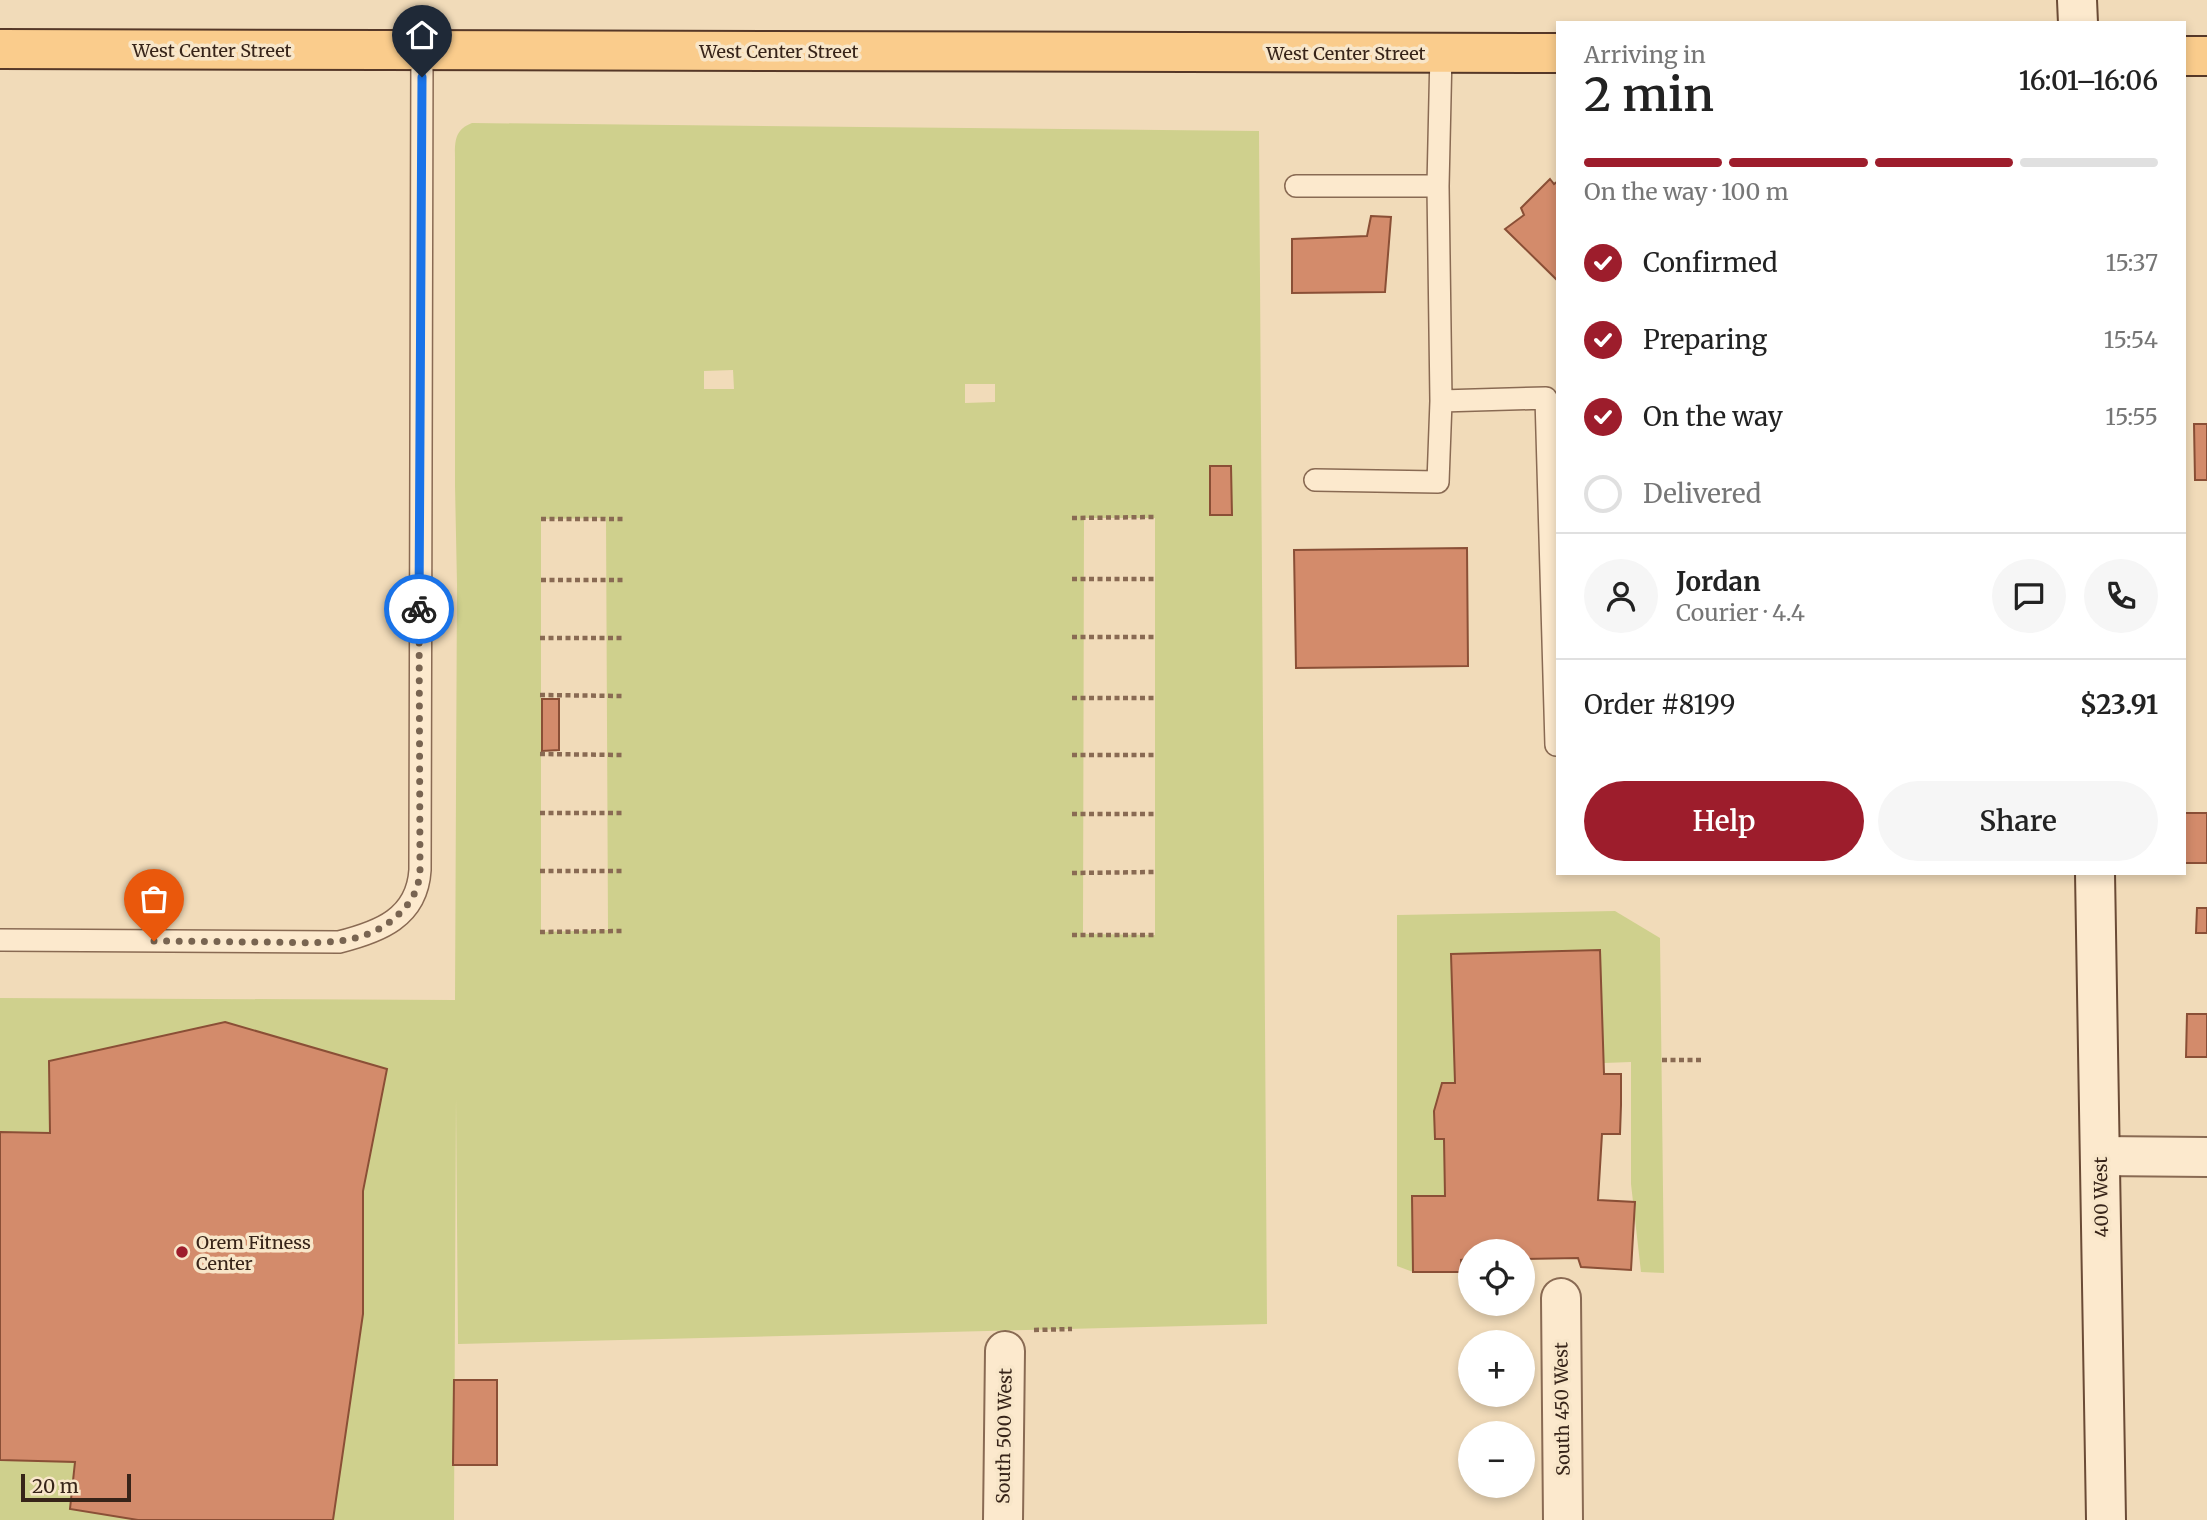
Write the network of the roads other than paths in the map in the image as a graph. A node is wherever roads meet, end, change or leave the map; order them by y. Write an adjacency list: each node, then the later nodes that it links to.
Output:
1 (2077, 0): 2 (main road)
2 (2078, 21)
3 (0, 49): 4 (main road, West Center Street)
4 (422, 50): 5 (main road, West Center Street); 15 (lane)
5 (1441, 53): 6 (main road, West Center Street); 10 (lane)
6 (1556, 53)
7 (2186, 56): 8 (main road)
8 (2207, 56)
9 (1296, 186): 10 (lane)
10 (1437, 186): 11 (lane)
11 (1441, 401): 12 (lane); 13 (lane)
12 (1315, 480)
13 (1556, 745)
14 (2095, 875): 16 (main road, 400 West)
15 (0, 940)
16 (2100, 1156): 17 (main road); 22 (main road, 400 West)
17 (2207, 1157)
18 (1561, 1298): 21 (main road, South 450 West)
19 (1016, 1341): 20 (main road, South 500 West)
20 (1003, 1520)
21 (1563, 1520)
22 (2106, 1520)

